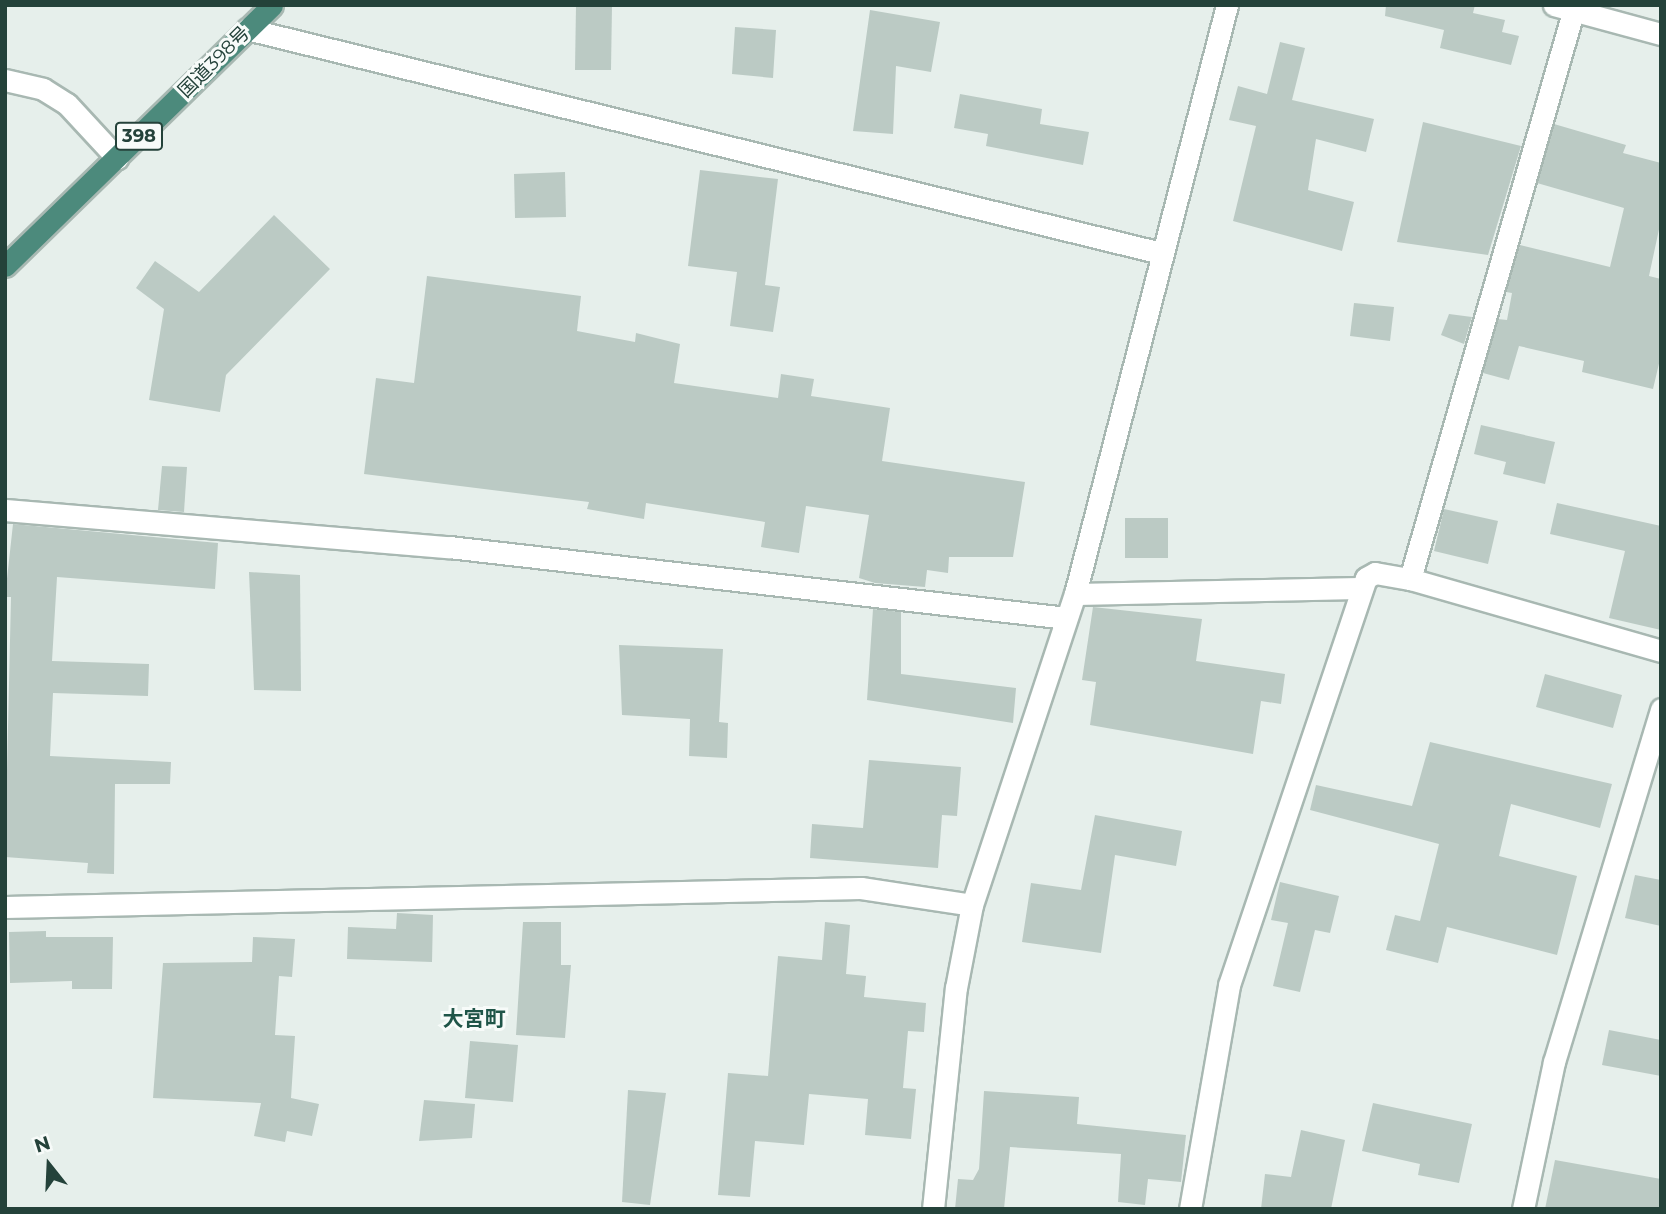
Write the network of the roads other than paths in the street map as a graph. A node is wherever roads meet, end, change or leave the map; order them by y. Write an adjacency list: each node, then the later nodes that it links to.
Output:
1 (272, 5): 4 (highway, 国道398号 / 398)
2 (1227, 5): 8 (street)
3 (1568, 7): 5 (street); 11 (street)
4 (247, 29): 7 (highway, 国道398号 / 398); 8 (street)
5 (1661, 34)
6 (5, 80): 7 (street)
7 (117, 158): 9 (highway, 国道398号 / 398)
8 (1161, 253): 13 (street)
9 (5, 266)
10 (5, 510): 14 (street)
11 (1410, 579): 12 (street); 15 (street)
12 (1360, 588): 13 (street); 20 (street)
13 (1075, 594): 14 (street)
14 (1066, 618): 17 (street)
15 (1661, 651)
16 (1661, 709): 21 (street)
17 (972, 905): 18 (street); 19 (street)
18 (5, 907)
19 (933, 1209)
20 (1190, 1209)
21 (1523, 1209)

